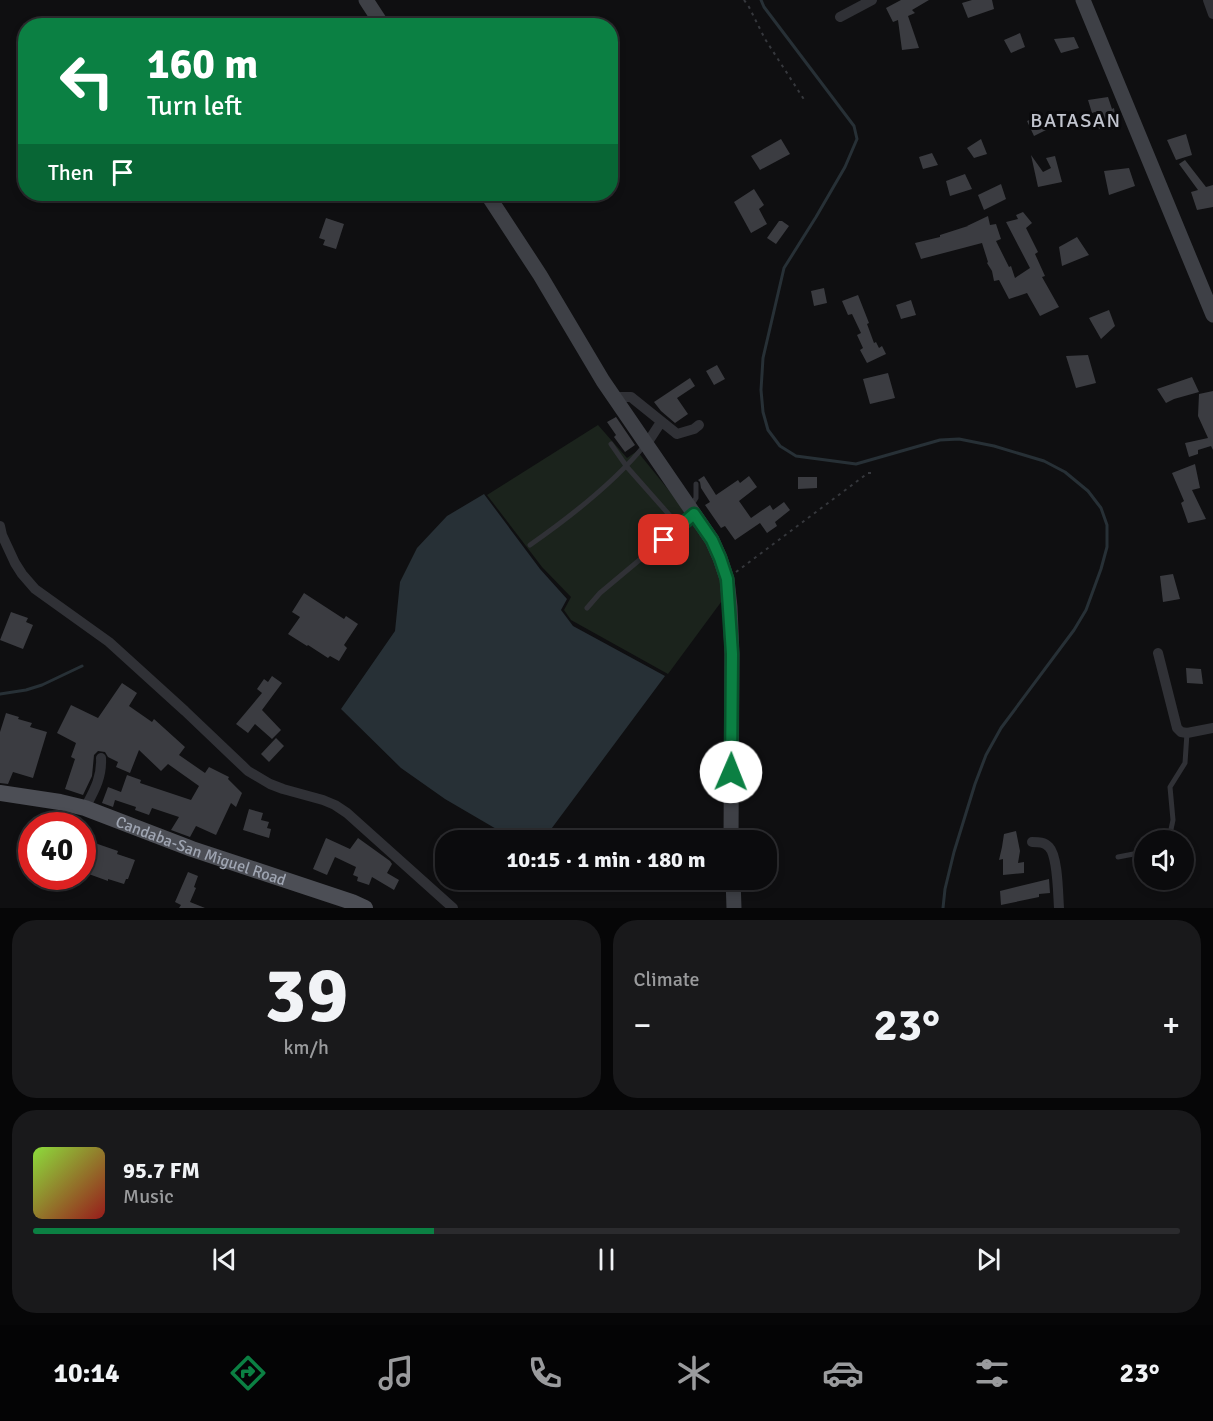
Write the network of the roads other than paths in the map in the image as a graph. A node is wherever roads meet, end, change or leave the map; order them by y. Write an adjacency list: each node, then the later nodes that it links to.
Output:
1 (366, 0): 7 (street)
2 (872, 0): 6 (street)
3 (1083, 0): 9 (street)
4 (1208, 0): 5 (street)
5 (1213, 14)
6 (840, 17)
7 (378, 18)
8 (492, 201): 10 (street)
9 (1213, 315)
10 (614, 397): 11 (street); 14 (street)
11 (661, 422): 12 (street); 14 (street)
12 (699, 424)
13 (611, 444): 15 (lane)
14 (646, 445): 15 (lane); 17 (street)
15 (627, 467): 19 (lane); 20 (lane)
16 (696, 484): 17 (lane)
17 (692, 511): 19 (lane); 28 (street)
18 (0, 526): 35 (street)
19 (680, 527): 21 (lane)
20 (530, 545)
21 (587, 608)
22 (1158, 653): 24 (street)
23 (1213, 728): 24 (street)
24 (1187, 733): 29 (lane)
25 (101, 758): 27 (street)
26 (0, 793): 27 (main road, Candaba-San Miguel Road)
27 (85, 808): 34 (main road, Candaba-San Miguel Road)
28 (731, 830)
29 (1171, 830)
30 (1032, 842): 37 (street)
31 (1134, 854): 32 (lane)
32 (1118, 857)
33 (733, 890): 36 (street)
34 (365, 908)
35 (453, 908)
36 (734, 908)
37 (1059, 908)

